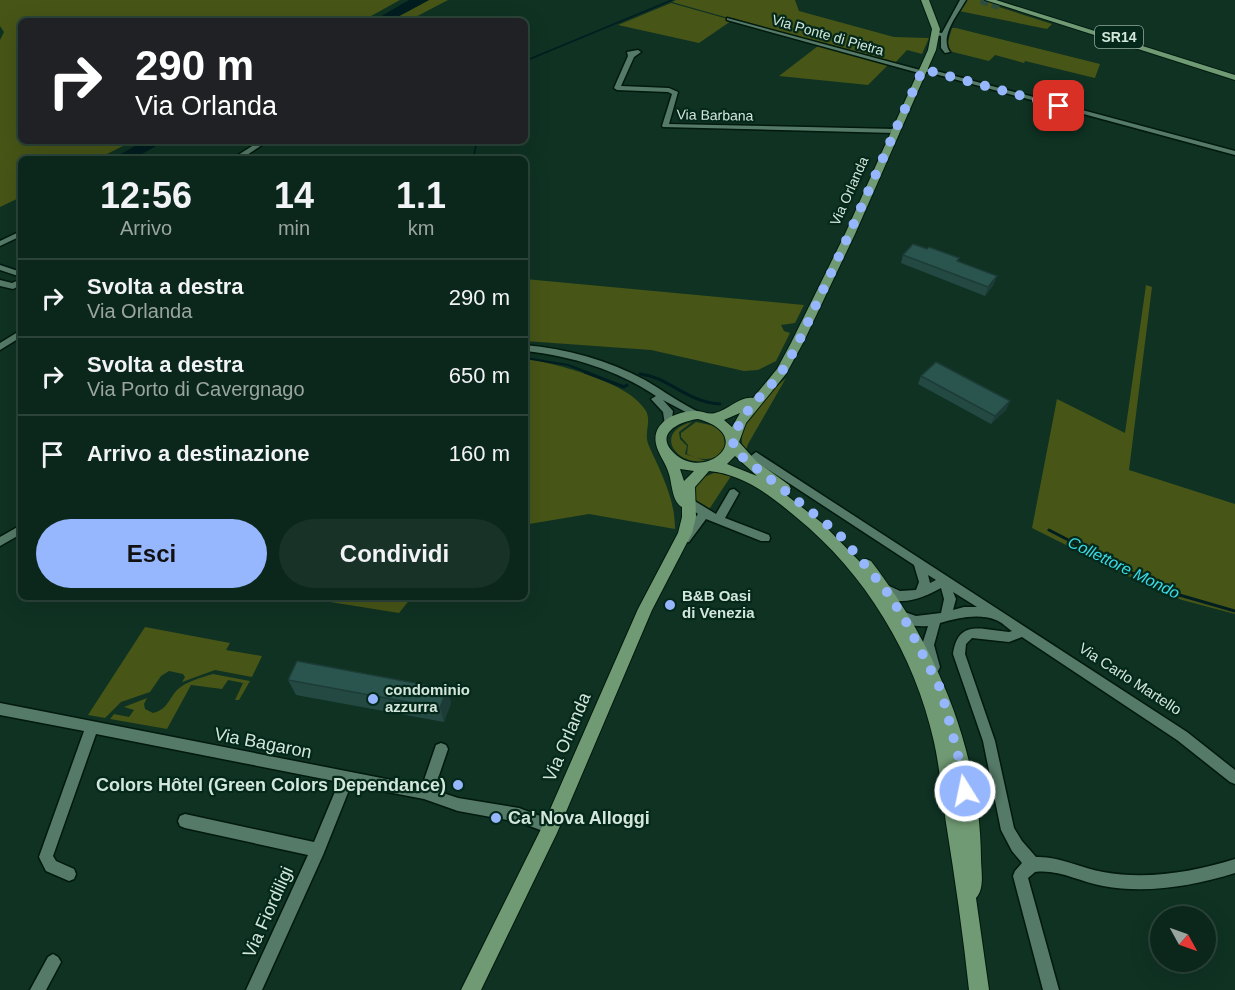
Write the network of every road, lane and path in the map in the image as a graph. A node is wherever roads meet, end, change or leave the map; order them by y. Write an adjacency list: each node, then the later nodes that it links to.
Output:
1 (963, 0): 6 (street)
2 (989, 0): 9 (main road, SR14)
3 (927, 1): 6 (main road)
4 (1000, 2): 9 (main road, SR14); 11 (main road, SR14)
5 (729, 19): 10 (street, Via Ponte di Pietra)
6 (940, 34): 7 (street); 10 (main road, Via Orlanda)
7 (947, 52)
8 (632, 56): 12 (street, Via Barbana)
9 (1199, 67): 11 (main road, SR14)
10 (922, 70): 12 (main road, Via Orlanda); 14 (street, Via Ponte di Pietra)
11 (1235, 76)
12 (895, 129): 26 (main road, Via Orlanda)
13 (260, 144): 15 (street)
14 (1235, 153)
15 (241, 156)
16 (18, 235): 17 (street)
17 (0, 244)
18 (0, 267): 19 (street)
19 (18, 274)
20 (0, 283): 21 (street)
21 (18, 284)
22 (18, 335): 23 (street)
23 (0, 347)
24 (528, 348): 25 (street)
25 (631, 378): 27 (street); 29 (street)
26 (770, 385): 28 (main road, Via Orlanda); 30 (main road, Via Orlanda)
27 (698, 415): 28 (main road); 29 (main road)
28 (713, 418): 30 (main road)
29 (668, 423): 31 (main road)
30 (733, 444): 33 (main road); 44 (main road)
31 (668, 456): 33 (main road); 40 (main road)
32 (756, 456): 43 (street, Via Carlo Martello)
33 (706, 466): 35 (main road, Via Orlanda); 38 (main road)
34 (734, 493): 37 (street)
35 (689, 503): 36 (street); 40 (main road, Via Orlanda)
36 (707, 515): 37 (street); 40 (street)
37 (719, 519): 41 (street)
38 (814, 523): 49 (street); 64 (main road)
39 (18, 531): 42 (street)
40 (683, 538): 59 (main road, Via Orlanda)
41 (765, 538)
42 (0, 542)
43 (920, 565): 45 (street); 46 (street, Via Carlo Martello)
44 (885, 589): 45 (street); 49 (main road)
45 (920, 594): 47 (street)
46 (973, 599): 47 (street); 48 (street, Via Carlo Martello)
47 (945, 617): 48 (street, Via Carlo Martello); 49 (street, Via Carlo Martello); 51 (street)
48 (1001, 617): 50 (street, Via Carlo Martello)
49 (904, 618): 51 (main road)
50 (1021, 631): 56 (street, Via Carlo Martello); 61 (street)
51 (941, 690): 64 (main road)
52 (0, 709): 53 (street, Via Bagaron)
53 (93, 727): 55 (street, Via Bagaron); 63 (street)
54 (441, 748): 57 (street)
55 (347, 778): 57 (street, Via Bagaron); 60 (street, Via Fiordiligi)
56 (1235, 778)
57 (426, 793): 59 (street, Via Bagaron)
58 (184, 821): 60 (street, Via Fiordiligi)
59 (550, 827): 68 (main road, Via Orlanda)
60 (318, 850): 67 (street, Via Fiordiligi)
61 (1033, 865): 62 (street); 70 (street)
62 (1235, 866)
63 (69, 874)
64 (971, 919): 69 (main road)
65 (53, 962): 66 (street)
66 (38, 990)
67 (254, 990)
68 (471, 990)
69 (979, 990)
70 (1051, 990)

